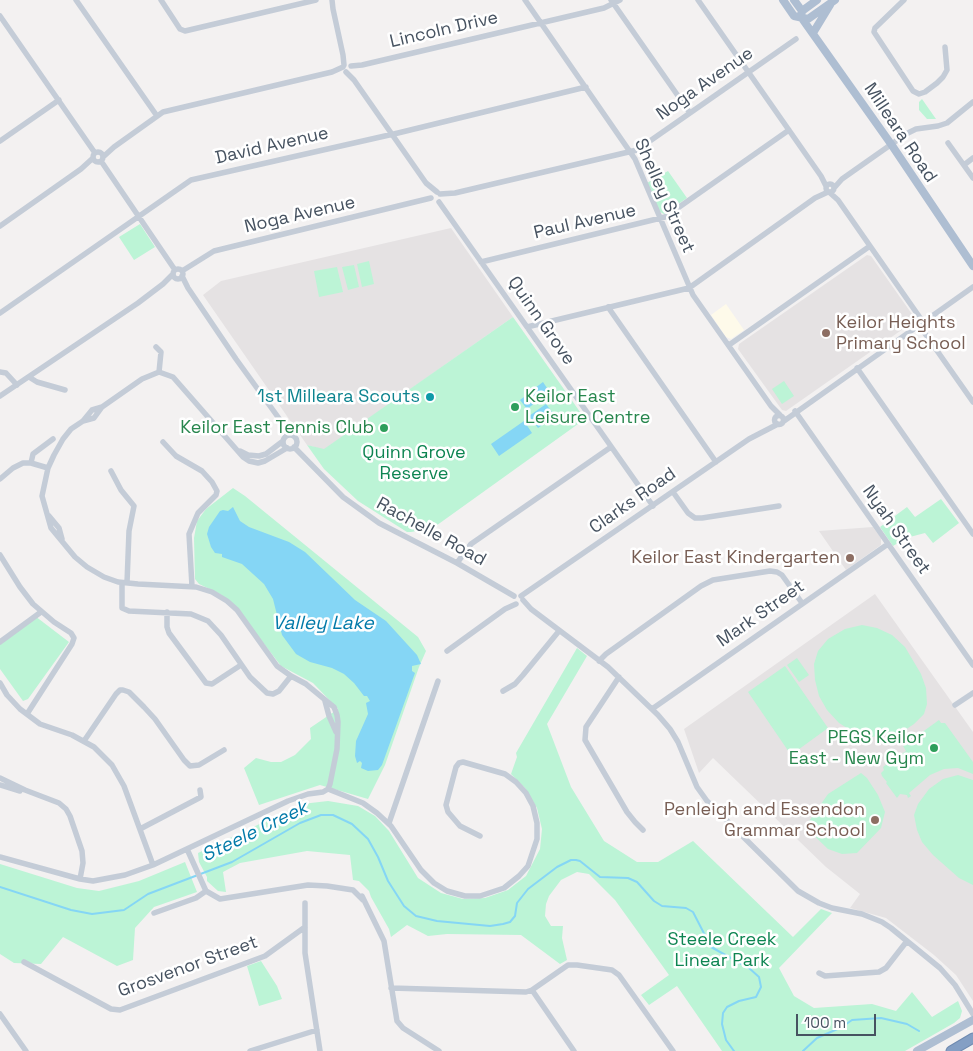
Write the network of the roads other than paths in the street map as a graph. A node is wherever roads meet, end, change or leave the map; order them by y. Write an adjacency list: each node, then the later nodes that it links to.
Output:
1 (76, 0): 25 (street)
2 (161, 0): 3 (street)
3 (316, 0)
4 (330, 0): 19 (street, Quinn Grove)
5 (525, 0): 15 (street, Shelley Street)
6 (698, 0): 20 (street)
7 (783, 0): 13 (main road, Milleara Road)
8 (794, 0): 13 (main road, Milleara Road)
9 (817, 0): 13 (main road)
10 (904, 0): 18 (street)
11 (615, 1): 15 (street, Lincoln Drive); 24 (street)
12 (834, 1): 13 (main road); 16 (main road)
13 (802, 14): 16 (main road, Milleara Road)
14 (0, 16): 22 (street)
15 (542, 23): 19 (street, Lincoln Drive); 21 (street, Shelley Street)
16 (813, 33): 30 (main road, Milleara Road)
17 (796, 39): 20 (street, Noga Avenue)
18 (944, 48)
19 (348, 68): 25 (street, Lincoln Drive); 27 (street, Quinn Grove)
20 (748, 72): 24 (street, Noga Avenue); 26 (street)
21 (586, 87): 27 (street, David Avenue); 31 (street, Shelley Street)
22 (59, 100): 28 (street); 32 (street)
23 (973, 102): 30 (street)
24 (690, 113): 31 (street, Noga Avenue)
25 (157, 116): 32 (street, Lincoln Drive)
26 (789, 130): 36 (street); 39 (street, Paul Avenue)
27 (391, 133): 37 (street, Quinn Grove); 38 (street, David Avenue)
28 (0, 141)
29 (948, 143): 34 (street)
30 (891, 144): 36 (street); 43 (main road, Milleara Road)
31 (631, 152): 37 (street, Noga Avenue); 39 (street, Shelley Street)
32 (98, 157): 38 (street); 40 (street, Lincoln Drive)
33 (973, 158): 34 (street)
34 (964, 165): 35 (street)
35 (973, 178)
36 (830, 188): 41 (street); 46 (street)
37 (437, 197): 42 (street, Quinn Grove); 44 (street, Noga Avenue)
38 (138, 216): 44 (street); 48 (street, David Avenue)
39 (660, 220): 42 (street, Paul Avenue); 46 (street, Shelley Street)
40 (0, 226)
41 (870, 246): 49 (street); 51 (street)
42 (482, 262): 50 (street, Quinn Grove)
43 (973, 266)
44 (177, 275): 56 (street, Noga Avenue); 63 (street)
45 (973, 287): 49 (street, Clarks Road)
46 (689, 288): 47 (street); 51 (street, Shelley Street)
47 (608, 307): 50 (street); 72 (street)
48 (0, 313)
49 (921, 323): 53 (street, Clarks Road); 60 (street)
50 (527, 327): 69 (street, Quinn Grove)
51 (729, 345): 62 (street, Shelley Street)
52 (156, 347): 55 (street)
53 (857, 368): 61 (street, Clarks Road); 80 (street)
54 (0, 372): 57 (street)
55 (159, 372): 71 (street); 74 (street)
56 (29, 377): 57 (street, Noga Avenue); 58 (street)
57 (15, 386): 59 (street, Noga Avenue)
58 (65, 390)
59 (0, 396)
60 (973, 402)
61 (795, 412): 62 (street, Clarks Road); 81 (street, Nyah Street)
62 (779, 419): 72 (street, Clarks Road)
63 (279, 420): 64 (street); 66 (street)
64 (291, 435): 66 (street); 68 (street)
65 (53, 439): 73 (street)
66 (284, 440): 70 (street); 71 (street)
67 (164, 442): 85 (street)
68 (294, 447): 70 (street); 83 (street, Rachelle Road)
69 (611, 447): 78 (street, Quinn Grove); 83 (street)
70 (288, 448): 71 (street)
71 (262, 458)
72 (716, 462): 77 (street, Clarks Road)
73 (31, 463): 74 (street); 76 (street)
74 (48, 468): 84 (street)
75 (111, 472): 84 (street)
76 (0, 479)
77 (673, 492): 78 (street, Clarks Road); 79 (street)
78 (653, 506): 86 (street, Clarks Road)
79 (779, 506)
80 (973, 534)
81 (888, 544): 87 (street, Mark Street); 95 (street, Nyah Street)
82 (0, 555): 88 (street)
83 (458, 563): 86 (street, Rachelle Road)
84 (124, 583): 85 (street); 89 (street)
85 (192, 586): 96 (street)
86 (518, 600): 90 (street, Rachelle Road); 92 (street, Clarks Road)
87 (802, 603): 93 (street); 103 (street, Mark Street)
88 (41, 612): 91 (street); 104 (street)
89 (168, 612): 94 (street); 94 (street)
90 (559, 631): 93 (street, Rachelle Road); 100 (street)
91 (0, 642)
92 (447, 651)
93 (599, 661): 97 (street, Rachelle Road)
94 (241, 665): 96 (street)
95 (973, 665)
96 (291, 676): 109 (street)
97 (619, 677): 103 (street, Rachelle Road); 114 (street)
98 (438, 681): 112 (street)
99 (0, 683): 104 (street)
100 (503, 690)
101 (973, 693): 102 (street)
102 (955, 705)
103 (652, 710): 124 (street, Rachelle Road)
104 (26, 714): 105 (street)
105 (84, 742): 106 (street); 113 (street)
106 (224, 750)
107 (0, 778): 111 (street)
108 (0, 785): 111 (street)
109 (328, 789): 112 (street); 116 (street)
110 (200, 790): 113 (street)
111 (37, 795): 119 (street)
112 (389, 823): 115 (street)
113 (140, 829): 118 (street)
114 (643, 830)
115 (480, 836)
116 (186, 849): 118 (street); 120 (street)
117 (0, 857): 119 (street)
118 (153, 865): 119 (street)
119 (80, 879)
120 (206, 891): 122 (street); 127 (street)
121 (305, 903): 123 (street)
122 (154, 914)
123 (305, 926): 125 (street, Grosvenor Street); 132 (street)
124 (907, 941): 126 (street); 130 (street, Rachelle Road)
125 (24, 962)
126 (819, 973)
127 (392, 988): 128 (street); 137 (street)
128 (532, 990): 138 (street); 139 (street)
129 (0, 1014): 134 (street)
130 (973, 1014)
131 (973, 1020): 140 (main road)
132 (317, 1030): 135 (street); 136 (street)
133 (973, 1038): 141 (highway)
134 (26, 1051)
135 (250, 1051)
136 (320, 1051)
137 (439, 1051)
138 (574, 1051)
139 (673, 1051)
140 (917, 1051)
141 (951, 1051)

